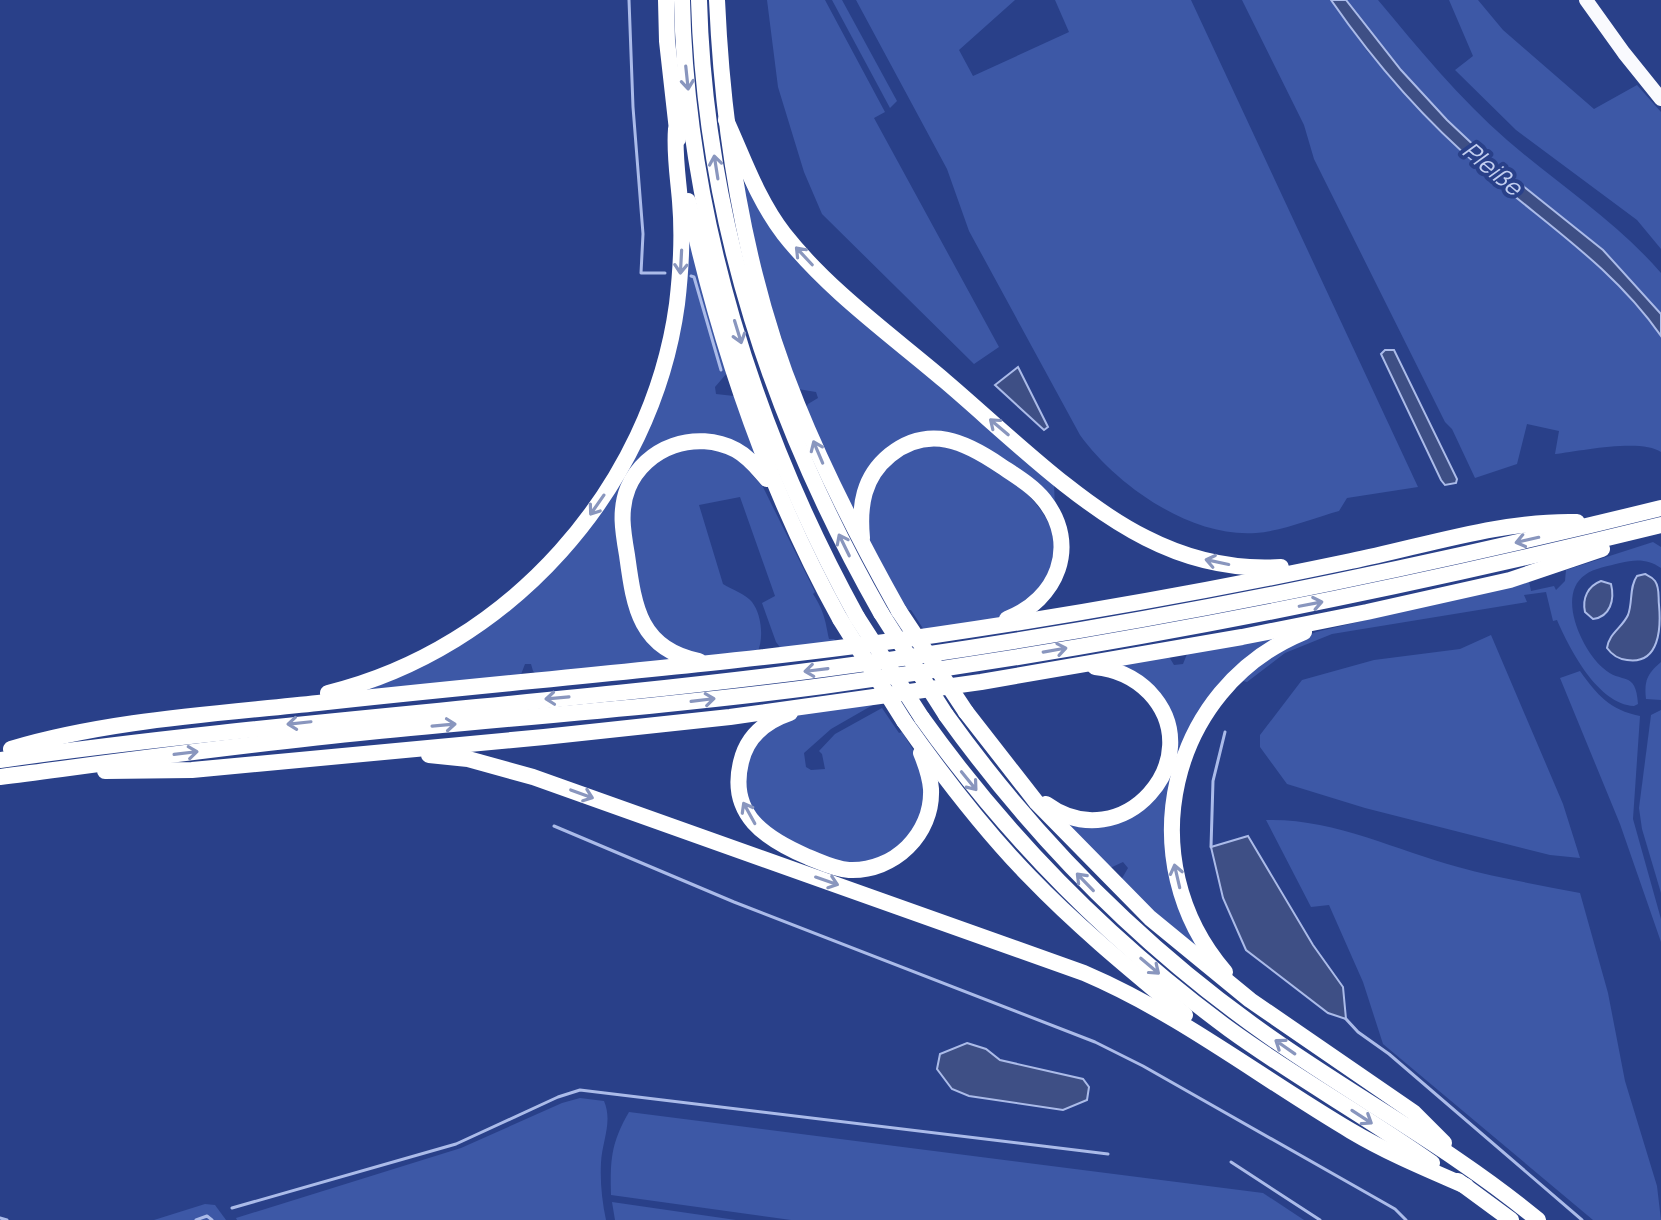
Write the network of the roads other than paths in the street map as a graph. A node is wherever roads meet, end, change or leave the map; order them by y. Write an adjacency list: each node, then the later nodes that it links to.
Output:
1 (666, 0): 8 (highway)
2 (682, 0): 16 (highway, one-way to 16)
3 (699, 0): 31 (highway, one-way to 3, bridge)
4 (717, 0): 7 (highway)
5 (1586, 0): 6 (main road)
6 (1661, 99)
7 (726, 120): 13 (highway, one-way to 7); 14 (highway, one-way to 7)
8 (676, 129): 9 (highway); 21 (highway, one-way to 21)
9 (778, 493): 16 (highway); 18 (highway)
10 (1661, 508): 11 (highway)
11 (1603, 522): 14 (highway); 25 (highway, one-way to 25)
12 (1654, 526): 15 (highway); 26 (highway, one-way to 12)
13 (863, 548): 17 (highway); 28 (highway, bridge)
14 (1350, 561): 17 (highway)
15 (1355, 614): 19 (highway); 29 (highway, one-way to 15)
16 (849, 618): 22 (highway, bridge); 32 (highway, one-way to 32, bridge)
17 (989, 627): 18 (highway)
18 (717, 664): 21 (highway)
19 (1065, 668): 20 (highway); 28 (highway)
20 (827, 704): 22 (highway, one-way to 20); 24 (highway)
21 (228, 713): 23 (highway)
22 (916, 738): 30 (highway)
23 (0, 752)
24 (336, 755): 26 (highway); 30 (highway, one-way to 30)
25 (0, 760)
26 (81, 766): 27 (highway)
27 (0, 777)
28 (1022, 786): 29 (highway)
29 (1287, 1026): 31 (highway)
30 (1233, 1054): 32 (highway)
31 (1467, 1167): 34 (highway)
32 (1466, 1186): 33 (highway)
33 (1511, 1220)
34 (1538, 1220)

